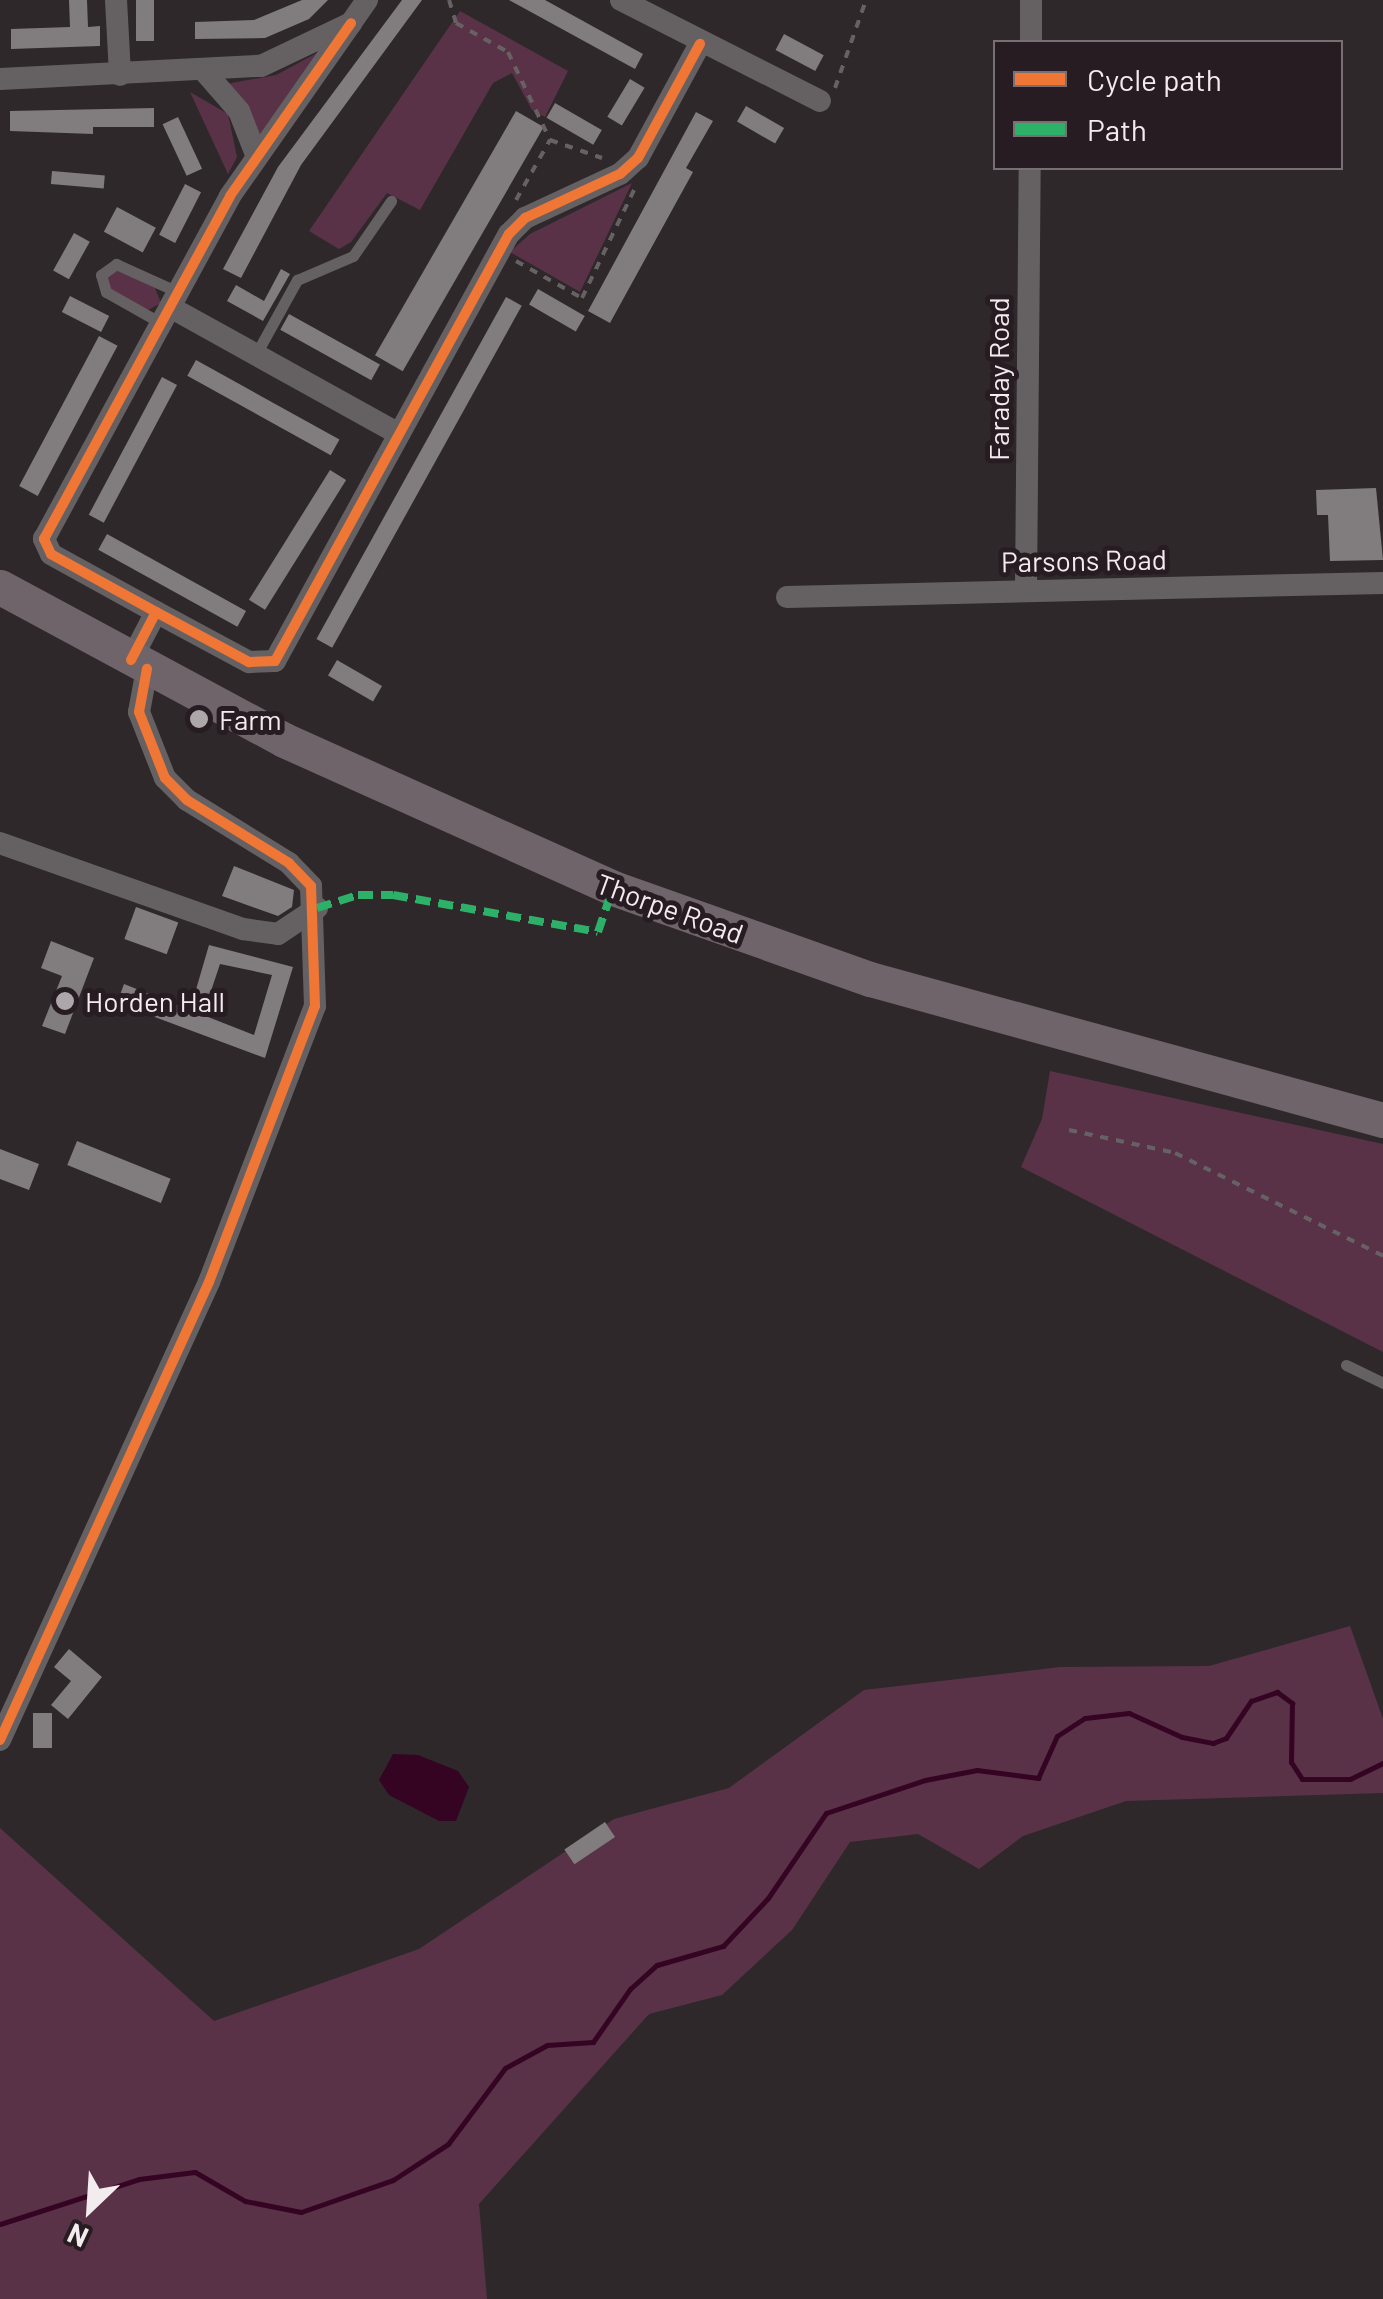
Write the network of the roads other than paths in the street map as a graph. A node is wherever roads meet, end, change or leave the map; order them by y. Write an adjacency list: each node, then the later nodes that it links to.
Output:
1 (116, 0): 9 (street)
2 (367, 0): 5 (street)
3 (622, 0): 7 (street)
4 (1031, 0): 6 (street)
5 (351, 23): 8 (street); 12 (street)
6 (1031, 40)
7 (700, 44): 11 (street); 17 (street)
8 (205, 72): 9 (street); 12 (street)
9 (120, 75): 10 (street)
10 (0, 79)
11 (820, 102)
12 (257, 157): 15 (street)
13 (1030, 170): 20 (street, Faraday Road)
14 (391, 201): 16 (lane)
15 (170, 307): 15 (lane); 16 (street); 22 (street)
16 (256, 354): 17 (street)
17 (397, 433): 22 (street)
18 (1383, 584): 20 (street, Parsons Road)
19 (0, 587): 23 (main road, Thorpe Road)
20 (1026, 592): 21 (street, Parsons Road)
21 (787, 597)
22 (156, 612): 23 (street)
23 (139, 665): 25 (street); 26 (main road, Thorpe Road)
24 (0, 843): 25 (street)
25 (317, 908): 29 (street)
26 (1383, 1120)
27 (1346, 1364): 28 (lane)
28 (1383, 1384)
29 (0, 1740)

